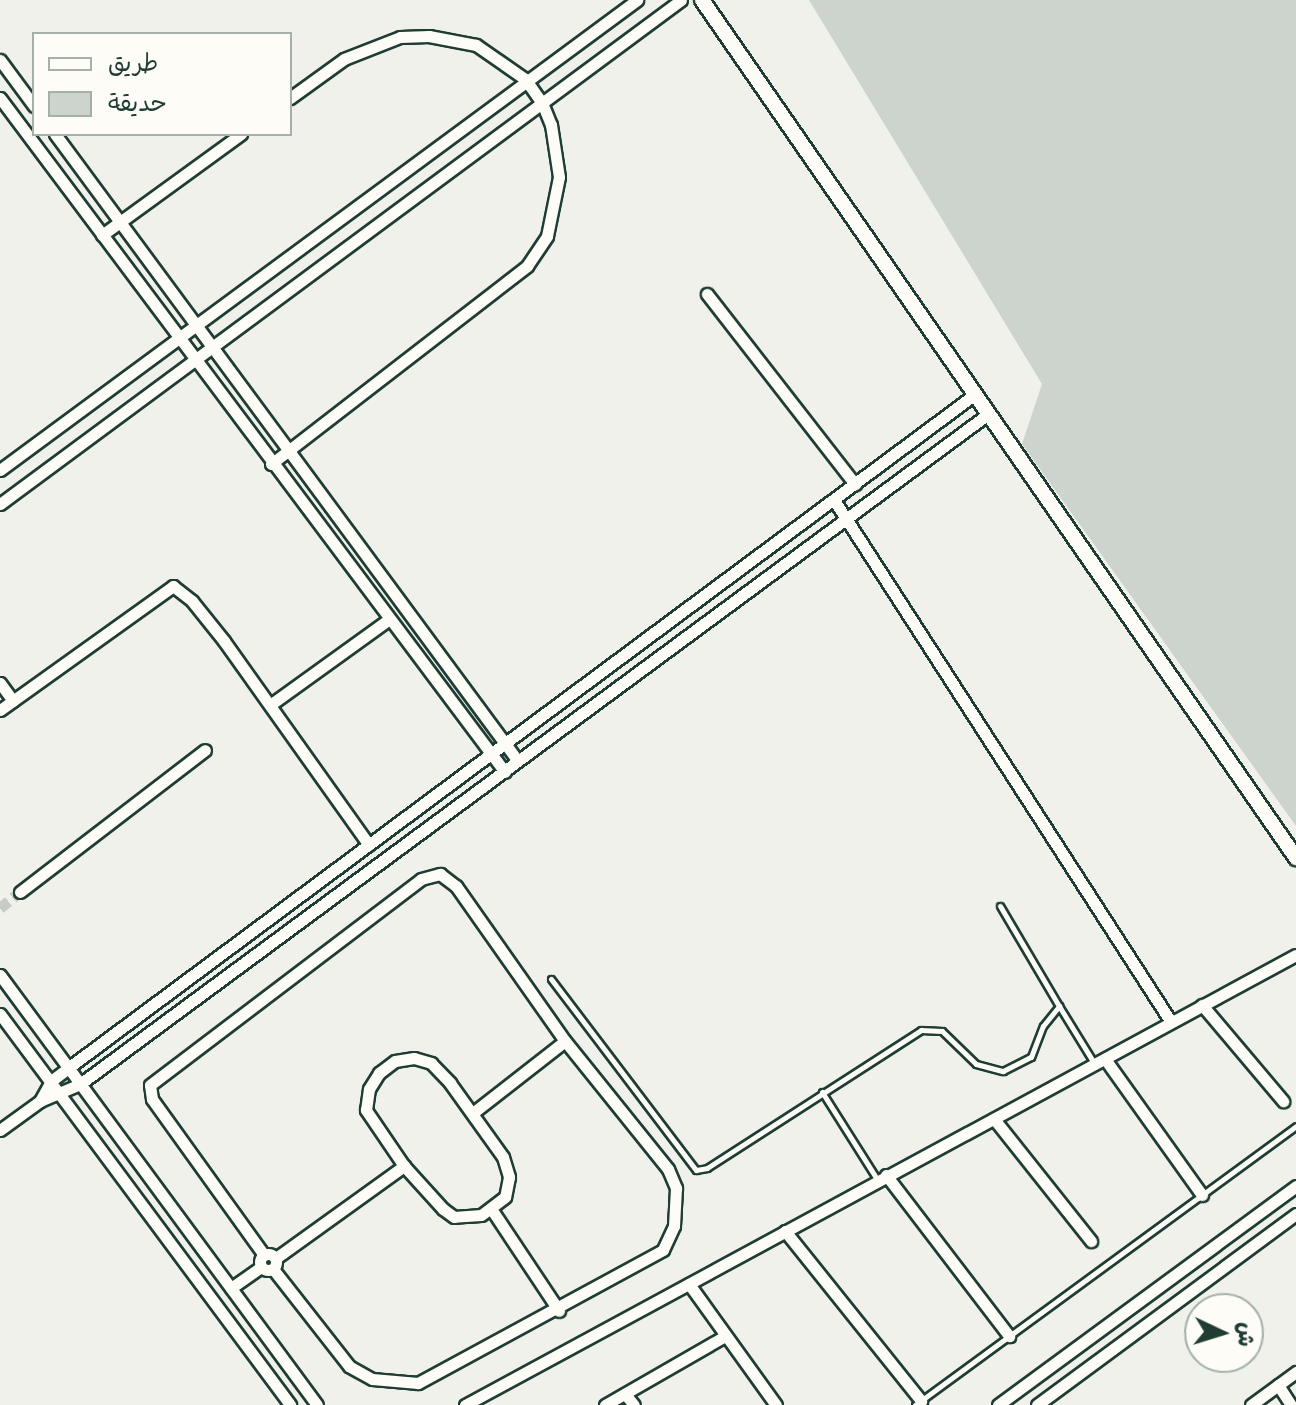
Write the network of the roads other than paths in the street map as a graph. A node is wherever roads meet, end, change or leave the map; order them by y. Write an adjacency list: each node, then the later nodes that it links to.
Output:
1 (637, 0): 5 (street)
2 (681, 0): 9 (street)
3 (702, 0): 19 (street)
4 (0, 60): 8 (street)
5 (525, 79): 6 (street); 9 (street); 15 (street)
6 (292, 97)
7 (0, 98): 13 (street)
8 (32, 103)
9 (542, 103): 17 (street); 21 (street)
10 (56, 136): 12 (street)
11 (238, 136): 12 (street)
12 (120, 222): 13 (street); 15 (street)
13 (102, 235): 16 (street)
14 (707, 294): 24 (street)
15 (197, 323): 16 (street); 17 (street)
16 (177, 337): 18 (street); 23 (street)
17 (212, 347): 18 (street); 21 (street)
18 (195, 360): 22 (street); 26 (street)
19 (974, 395): 20 (street); 24 (street)
20 (988, 414): 27 (street); 39 (street)
21 (289, 451): 22 (street); 33 (street)
22 (271, 464): 28 (street)
23 (0, 470)
24 (855, 484): 25 (street)
25 (834, 500): 27 (street); 33 (street)
26 (0, 504)
27 (847, 519): 36 (street); 48 (street)
28 (388, 620): 31 (street); 35 (street)
29 (0, 683): 30 (street)
30 (13, 701): 31 (street); 32 (street)
31 (270, 705): 38 (street)
32 (0, 710)
33 (506, 744): 35 (street); 36 (street)
34 (205, 750): 40 (street)
35 (491, 755): 37 (street); 38 (street)
36 (518, 761): 37 (street)
37 (505, 772): 53 (street)
38 (369, 845): 51 (street)
39 (1296, 858)
40 (20, 892)
41 (1000, 906): 46 (lane)
42 (1296, 955): 45 (street)
43 (0, 975): 51 (street)
44 (551, 979): 54 (lane)
45 (1202, 1005): 48 (street); 57 (street)
46 (1059, 1006): 50 (lane); 54 (lane)
47 (0, 1014): 52 (street)
48 (1171, 1022): 50 (street)
49 (565, 1041): 58 (street); 70 (street); 73 (street)
50 (1099, 1061): 59 (street); 65 (street)
51 (68, 1068): 52 (street); 53 (street)
52 (51, 1081): 55 (street); 56 (street)
53 (80, 1084): 55 (street); 72 (street)
54 (822, 1092): 63 (lane)
55 (62, 1095): 56 (street); 81 (street)
56 (40, 1101): 61 (street)
57 (1283, 1101)
58 (474, 1112): 62 (street); 66 (street)
59 (994, 1119): 63 (street); 69 (street)
60 (1296, 1126): 65 (lane)
61 (0, 1130)
62 (404, 1166): 66 (street); 70 (street)
63 (882, 1177): 68 (street); 75 (street)
64 (1296, 1186): 88 (street)
65 (1202, 1195): 75 (lane)
66 (492, 1210): 73 (street)
67 (1296, 1214): 89 (street)
68 (785, 1231): 71 (street); 80 (street)
69 (1091, 1241)
70 (268, 1262): 72 (street); 73 (street)
71 (689, 1284): 74 (street); 78 (street)
72 (231, 1288): 82 (street)
73 (559, 1311)
74 (725, 1336): 79 (street); 87 (street)
75 (1009, 1336): 80 (lane)
76 (1296, 1372): 77 (street)
77 (1278, 1385): 90 (street); 91 (street)
78 (485, 1394): 83 (street); 84 (street)
79 (625, 1394): 85 (street); 86 (street)
80 (918, 1403)
81 (290, 1405)
82 (317, 1405)
83 (465, 1405)
84 (493, 1405)
85 (605, 1405)
86 (634, 1405)
87 (776, 1405)
88 (998, 1405)
89 (1037, 1405)
90 (1251, 1405)
91 (1291, 1405)

